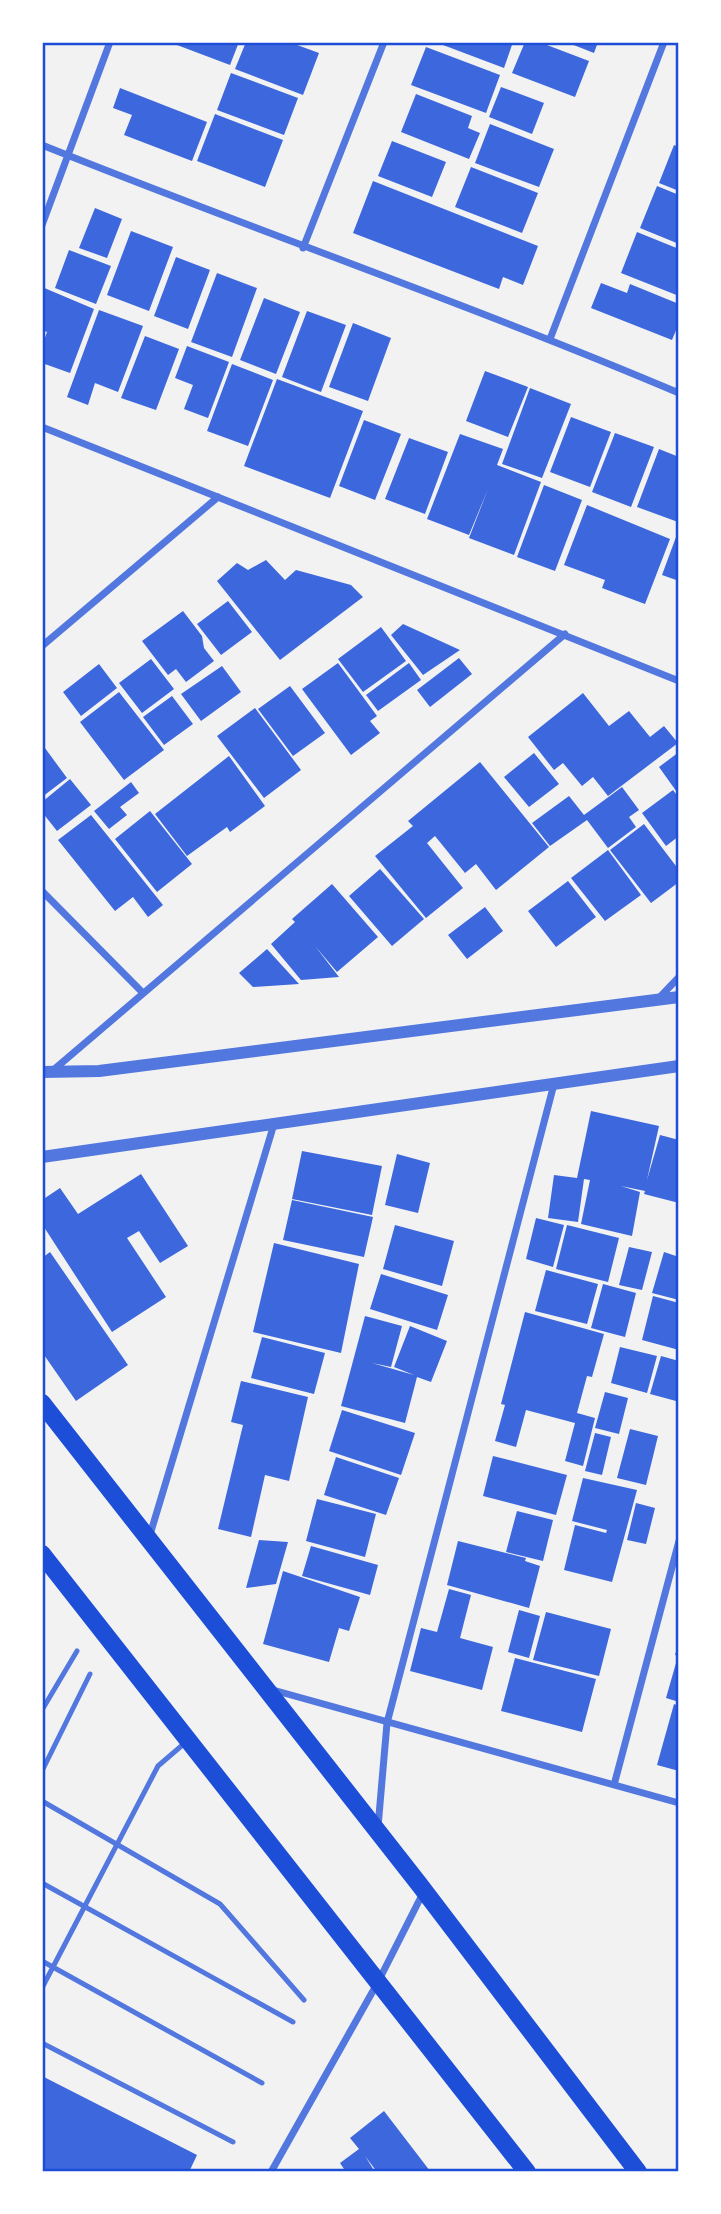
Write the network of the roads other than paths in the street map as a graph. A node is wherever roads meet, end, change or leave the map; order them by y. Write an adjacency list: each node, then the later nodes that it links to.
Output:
1 (110, 42): 5 (street)
2 (384, 42): 7 (street)
3 (664, 42): 8 (street)
4 (42, 145): 5 (street)
5 (69, 156): 6 (street); 7 (street)
6 (42, 225)
7 (303, 248): 8 (street)
8 (550, 339): 9 (street)
9 (679, 393)
10 (42, 428): 11 (street)
11 (218, 498): 12 (street); 13 (street)
12 (565, 634): 14 (street); 17 (street)
13 (42, 646)
14 (679, 681)
15 (42, 891): 17 (street)
16 (679, 977): 19 (street)
17 (142, 992): 21 (street)
18 (679, 997): 19 (street)
19 (658, 1000): 21 (street)
20 (679, 1066): 22 (street)
21 (46, 1072)
22 (554, 1083): 23 (street); 33 (street)
23 (274, 1123): 24 (street); 26 (street)
24 (42, 1157)
25 (42, 1403): 26 (main road)
26 (149, 1538): 31 (main road)
27 (679, 1541): 36 (street)
28 (42, 1554): 34 (main road)
29 (77, 1651): 32 (lane)
30 (90, 1674): 35 (lane)
31 (266, 1688): 33 (street); 39 (main road)
32 (42, 1710)
33 (387, 1723): 36 (street); 39 (street)
34 (188, 1740): 40 (lane); 46 (main road)
35 (42, 1771)
36 (614, 1785): 38 (street)
37 (42, 1801): 40 (lane)
38 (679, 1803)
39 (377, 1830): 42 (main road)
40 (117, 1843): 43 (lane); 48 (lane)
41 (42, 1883): 43 (lane)
42 (424, 1891): 46 (street); 55 (main road)
43 (87, 1906): 45 (lane); 49 (lane)
44 (42, 1961): 45 (lane)
45 (54, 1967): 47 (lane); 51 (lane)
46 (378, 1982): 53 (street); 54 (main road)
47 (42, 1987)
48 (304, 2000)
49 (293, 2022)
50 (42, 2043): 52 (lane)
51 (262, 2083)
52 (233, 2142)
53 (271, 2172)
54 (527, 2172)
55 (638, 2172)

